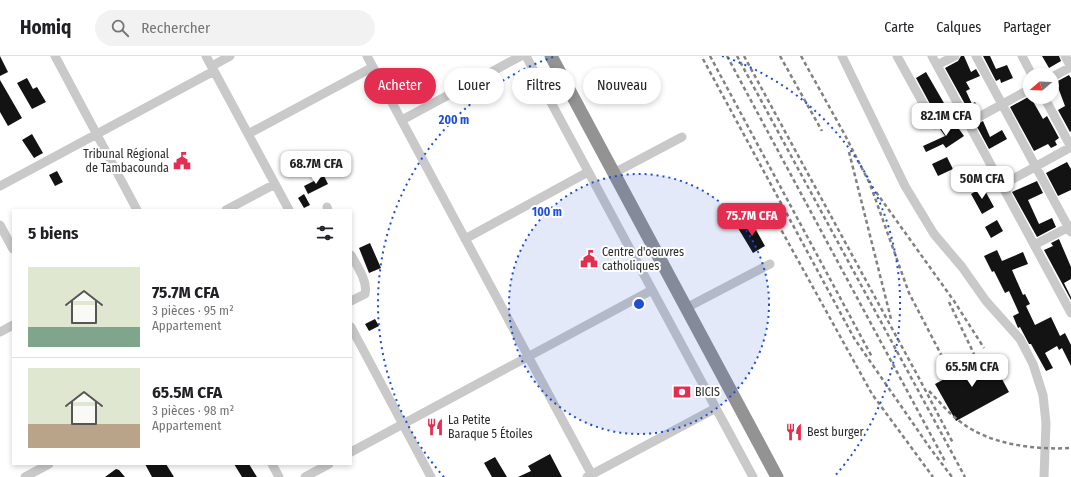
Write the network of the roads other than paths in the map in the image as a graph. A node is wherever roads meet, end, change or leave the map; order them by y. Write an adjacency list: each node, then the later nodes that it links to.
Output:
1 (55, 56): 27 (street)
2 (206, 56): 18 (street)
3 (230, 56): 18 (street)
4 (367, 56): 16 (street)
5 (521, 56): 25 (street)
6 (526, 56): 32 (street)
7 (551, 56): 33 (highway)
8 (842, 56): 69 (street)
9 (897, 56): 24 (street)
10 (932, 56): 15 (street)
11 (955, 56): 15 (street)
12 (976, 56): 22 (street)
13 (1022, 56): 19 (street)
14 (1065, 56): 17 (street)
15 (937, 65): 24 (street)
16 (373, 67): 25 (street); 28 (street)
17 (1071, 67): 20 (street)
18 (213, 68): 27 (street); 28 (street)
19 (1028, 68)
20 (1059, 73)
21 (1023, 93): 22 (street)
22 (1002, 104): 26 (street); 31 (street)
23 (1048, 104): 30 (street)
24 (962, 111): 26 (street)
25 (402, 120): 42 (street)
26 (968, 123): 35 (street)
27 (96, 134): 36 (street); 37 (street)
28 (248, 134): 34 (street)
29 (682, 137): 33 (street)
30 (1071, 147): 31 (street)
31 (1035, 166): 35 (street); 41 (street)
32 (588, 172): 42 (street); 47 (street)
33 (614, 173): 50 (highway)
34 (275, 184): 38 (street); 39 (street)
35 (1002, 185): 43 (street)
36 (0, 186)
37 (136, 209)
38 (228, 209)
39 (288, 209)
40 (0, 225): 44 (street)
41 (1070, 228): 43 (street)
42 (465, 239): 55 (street)
43 (1034, 245): 49 (street)
44 (12, 247)
45 (352, 257): 48 (street)
46 (770, 264): 50 (street)
47 (652, 290): 55 (street); 56 (street)
48 (352, 300)
49 (1068, 301): 51 (street)
50 (686, 308): 68 (highway)
51 (1071, 313)
52 (12, 325): 54 (street)
53 (352, 329): 57 (street)
54 (0, 332)
55 (528, 357): 57 (street); 62 (street)
56 (716, 408): 62 (street); 67 (street)
57 (403, 424): 58 (street); 66 (street)
58 (352, 451)
59 (47, 465): 63 (street)
60 (273, 465): 64 (street)
61 (327, 465): 65 (street)
62 (590, 476)
63 (25, 477)
64 (279, 477)
65 (305, 477)
66 (431, 477)
67 (753, 477)
68 (777, 477)
69 (1044, 477)

